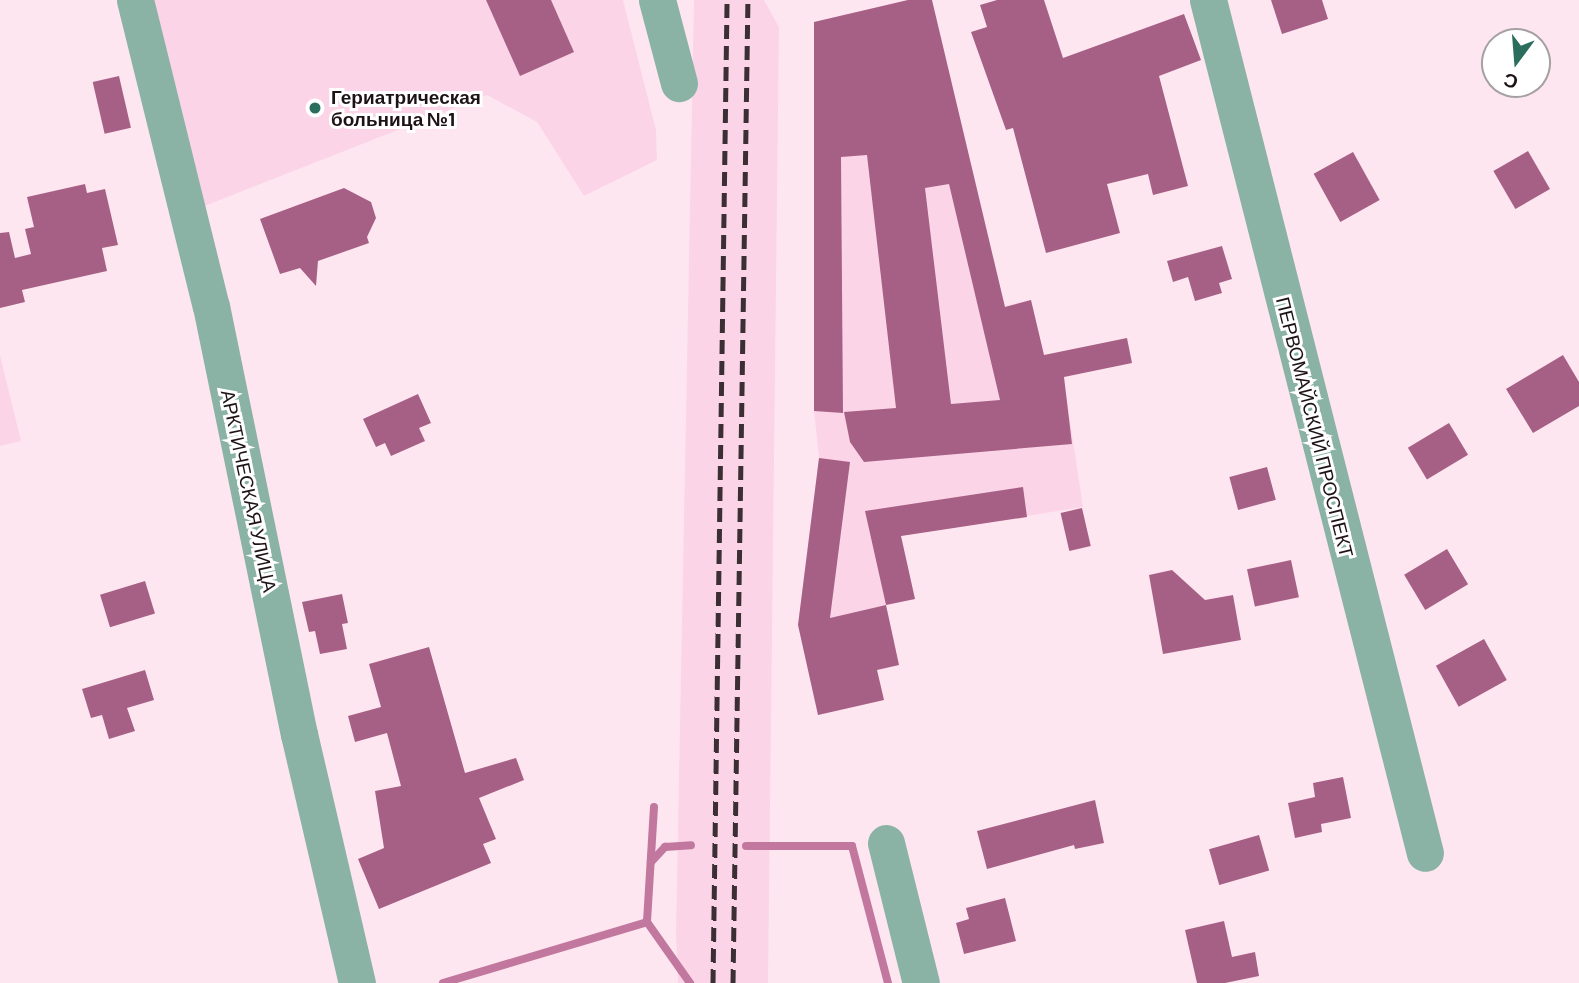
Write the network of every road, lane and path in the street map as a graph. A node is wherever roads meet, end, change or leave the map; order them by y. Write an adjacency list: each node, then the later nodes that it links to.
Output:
1 (135, 0): 7 (street, АРКТИЧЕСКАЯ УЛИЦА)
2 (657, 0): 4 (street)
3 (1208, 0): 6 (street, ПЕРВОМАЙСКИЙ ПРОСПЕКТ)
4 (679, 83)
5 (886, 844): 8 (street)
6 (1425, 853)
7 (357, 983)
8 (921, 983)

